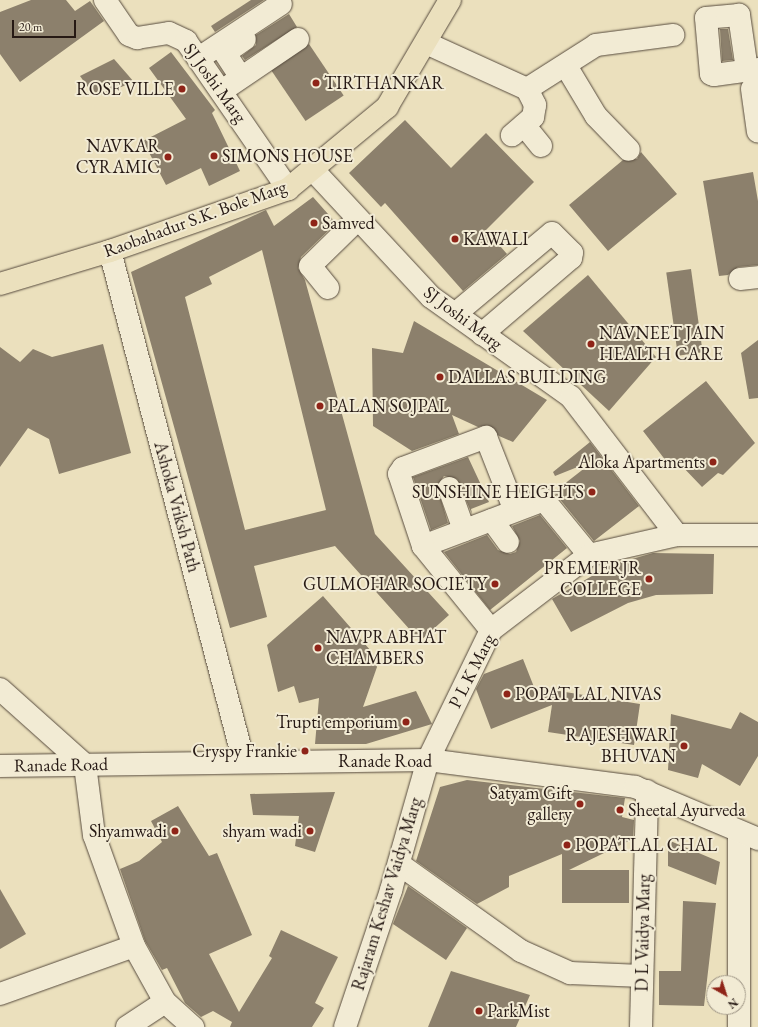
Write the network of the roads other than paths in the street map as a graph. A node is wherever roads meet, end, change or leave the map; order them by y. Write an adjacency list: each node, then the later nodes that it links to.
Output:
1 (105, 0): 6 (street, SJ Joshi Marg)
2 (450, 0): 5 (main road, Raobahadur S.K. Bole Marg)
3 (673, 34): 7 (street)
4 (298, 39): 10 (street)
5 (426, 44): 8 (street); 14 (main road, Raobahadur S.K. Bole Marg)
6 (204, 65): 6 (street); 10 (street, SJ Joshi Marg)
7 (566, 66): 8 (street); 13 (street)
8 (527, 89): 12 (street)
9 (754, 89): 11 (street)
10 (222, 91): 15 (street, SJ Joshi Marg)
11 (758, 132)
12 (541, 146)
13 (629, 150)
14 (313, 170): 15 (main road, Raobahadur S.K. Bole Marg); 16 (street, SJ Joshi Marg)
15 (288, 189): 17 (main road, Raobahadur S.K. Bole Marg)
16 (358, 219): 19 (street); 21 (street, SJ Joshi Marg)
17 (110, 251): 18 (main road, Raobahadur S.K. Bole Marg); 36 (street, Ashoka Vriksh Path)
18 (0, 284)
19 (328, 288)
20 (479, 293): 21 (street); 22 (street); 22 (street)
21 (455, 314): 23 (street, SJ Joshi Marg)
22 (501, 316): 23 (street)
23 (482, 334): 28 (street, SJ Joshi Marg)
24 (449, 488): 27 (street)
25 (515, 511): 26 (street); 31 (street); 32 (street)
26 (492, 520): 27 (street); 30 (street)
27 (464, 530): 31 (street)
28 (677, 535): 29 (street, P L K Marg); 32 (street, P L K Marg)
29 (758, 535)
30 (508, 542)
31 (423, 546): 33 (street)
32 (589, 555): 33 (street, P L K Marg)
33 (491, 630): 35 (street, P L K Marg)
34 (0, 688): 37 (street)
35 (428, 760): 36 (street, Ranade Road); 39 (street, Ranade Road); 41 (street, Rajaram Keshav Vaidya Marg)
36 (244, 762): 37 (street, Ranade Road)
37 (85, 765): 38 (street, Ranade Road); 42 (street)
38 (0, 766)
39 (647, 792): 40 (street, Ranade Road); 43 (street, D L Vaidya Marg)
40 (749, 836): 50 (street)
41 (399, 864): 43 (street); 48 (street, Rajaram Keshav Vaidya Marg)
42 (134, 946): 44 (street); 45 (street)
43 (642, 976): 49 (street, D L Vaidya Marg)
44 (0, 994)
45 (165, 1002): 46 (street); 47 (street)
46 (127, 1027)
47 (193, 1027)
48 (345, 1027)
49 (641, 1027)
50 (739, 1027)

